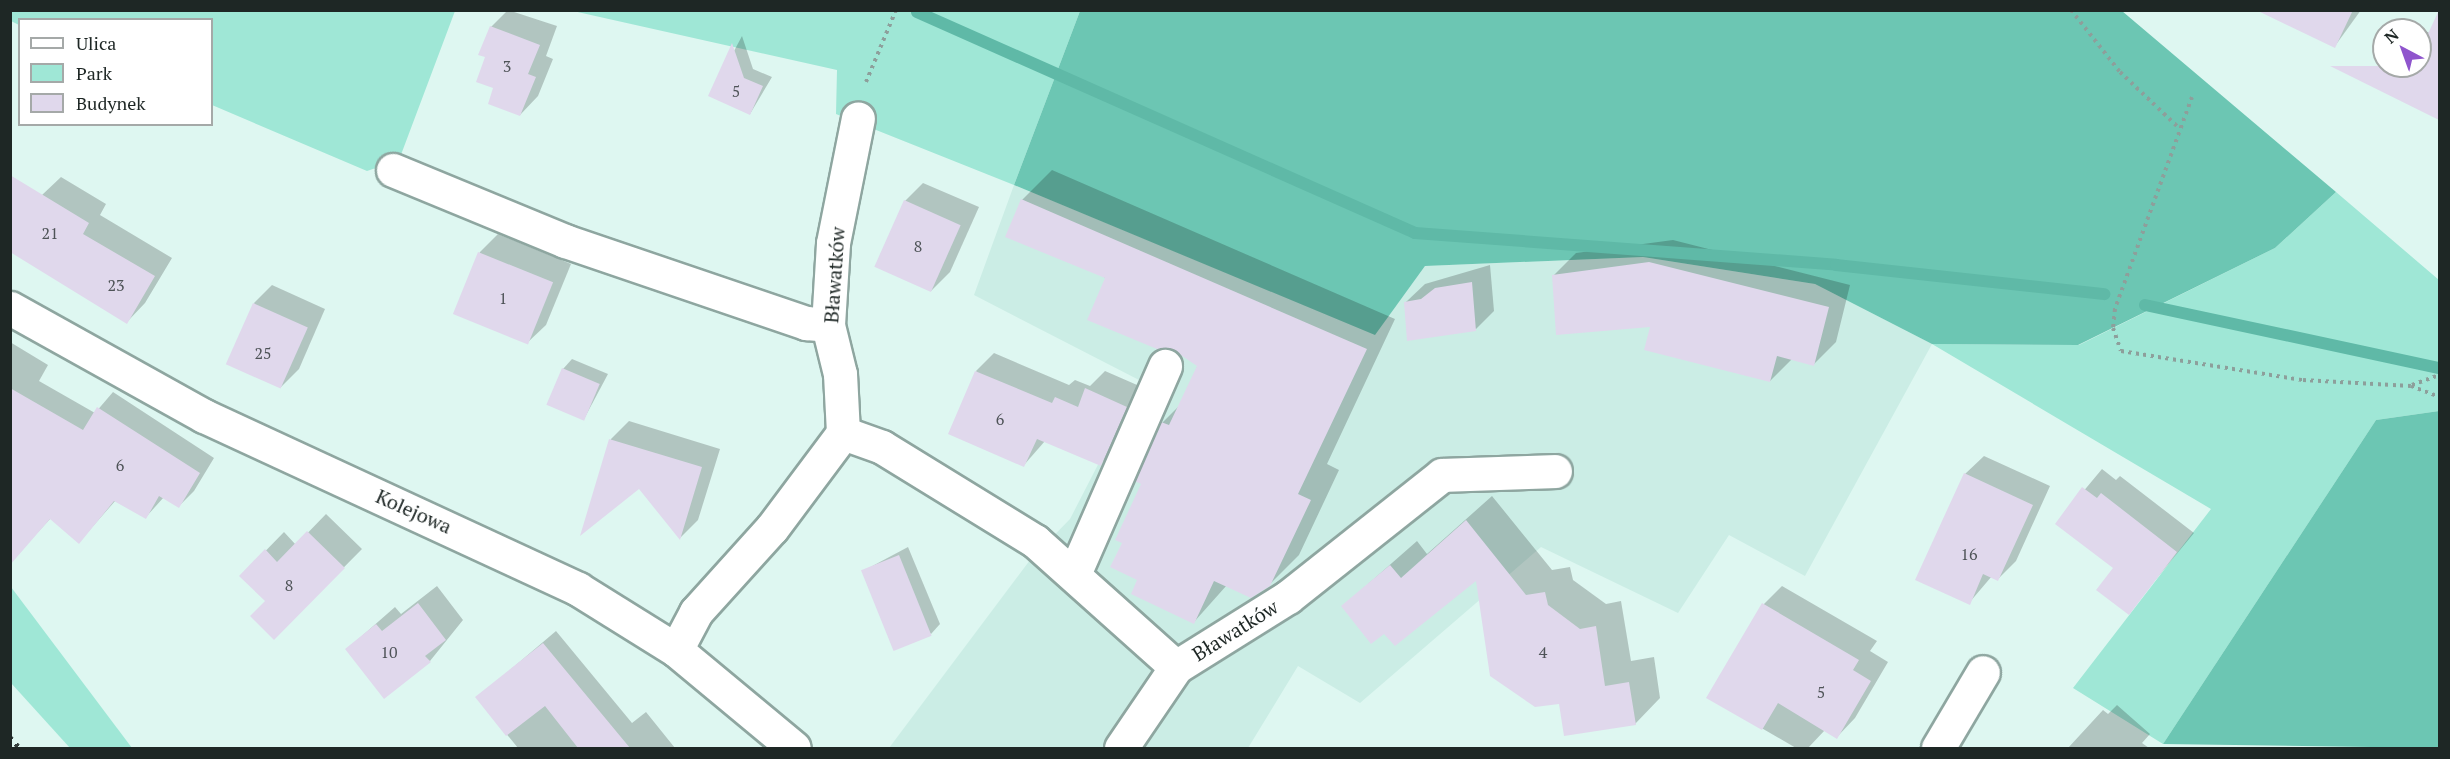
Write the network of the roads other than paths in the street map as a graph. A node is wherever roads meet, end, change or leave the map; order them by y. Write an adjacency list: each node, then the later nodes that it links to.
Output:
1 (858, 118): 4 (street, Bławatków)
2 (393, 170): 4 (street)
3 (10, 308): 9 (street, Kolejowa)
4 (828, 325): 6 (street, Bławatków)
5 (1166, 366): 8 (street)
6 (843, 433): 8 (street, Bławatków); 9 (street)
7 (1555, 471): 10 (street, Bławatków)
8 (1075, 572): 10 (street, Bławatków)
9 (676, 650): 12 (street, Kolejowa)
10 (1176, 667): 13 (street)
11 (1983, 672): 14 (street)
12 (794, 748)
13 (1121, 748)
14 (1938, 748)

